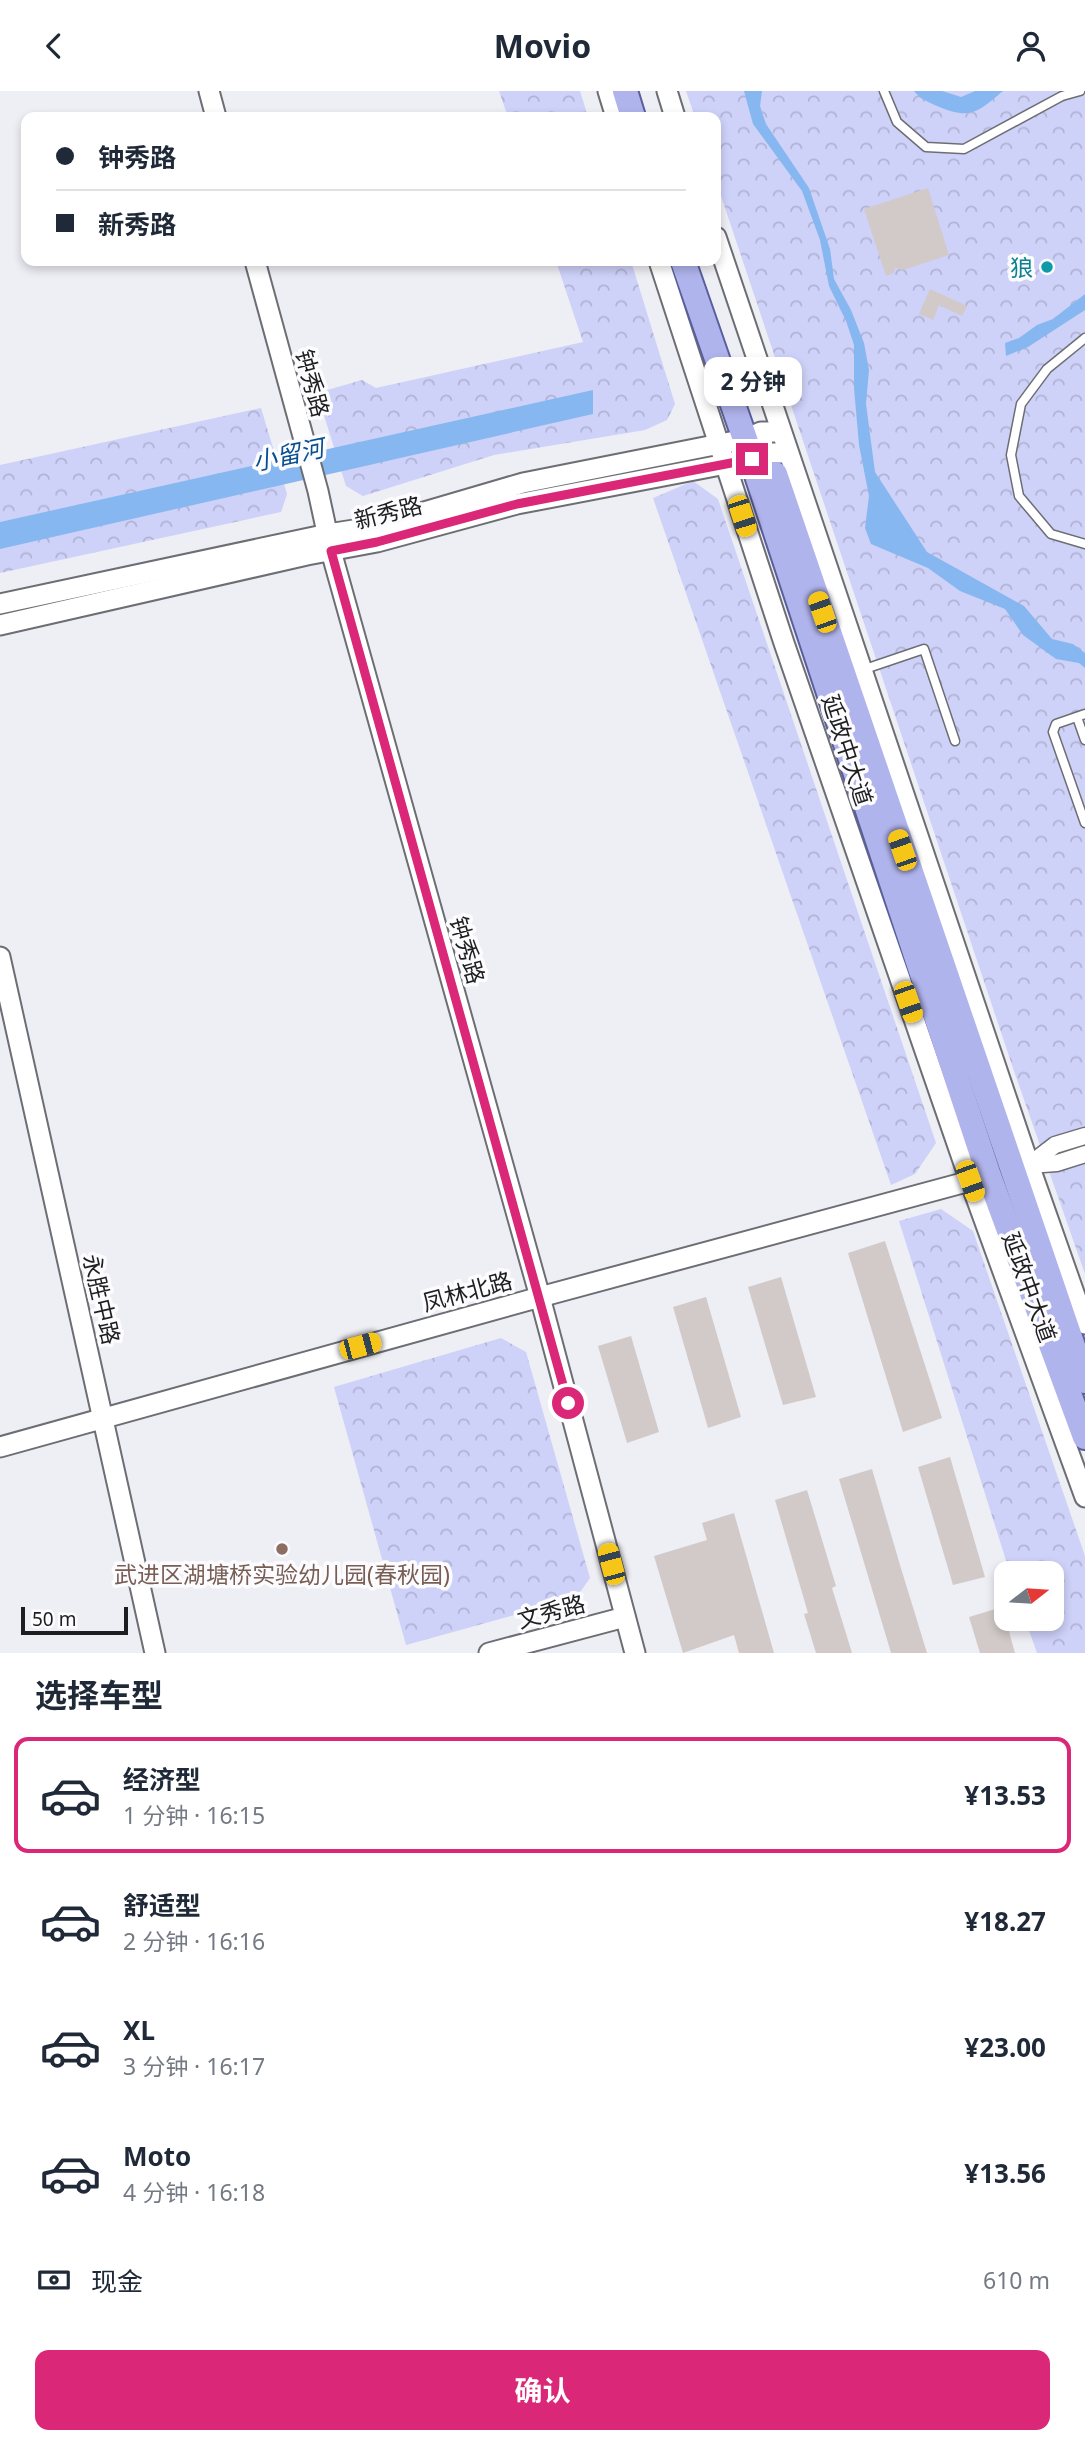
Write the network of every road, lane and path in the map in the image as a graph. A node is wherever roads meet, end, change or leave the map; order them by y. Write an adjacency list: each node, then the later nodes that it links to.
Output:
1 (209, 91): 8 (street)
2 (608, 91): 9 (street)
3 (625, 91): 10 (main road)
4 (642, 91): 11 (main road)
5 (667, 91): 12 (street)
6 (884, 91): 7 (lane)
7 (1080, 91)
8 (215, 112)
9 (614, 112)
10 (631, 112)
11 (648, 112)
12 (673, 112)
13 (721, 258): 20 (street)
14 (256, 266): 22 (street, 钟秀路)
15 (661, 266): 19 (street)
16 (685, 266): 20 (main road, 延政中大道)
17 (702, 266): 20 (main road, 延政中大道)
18 (1085, 338): 23 (lane)
19 (719, 444): 20 (street, 新秀路); 21 (street); 22 (street, 新秀路)
20 (766, 445): 21 (street, 新秀路); 26 (street); 34 (main road, 延政中大道)
21 (725, 464): 22 (street, 新秀路); 34 (street)
22 (329, 543): 24 (street, 新秀路); 25 (street, 新秀路); 35 (street, 钟秀路)
23 (1085, 544)
24 (0, 604)
25 (0, 625)
26 (862, 670): 29 (lane); 34 (street)
27 (1081, 715): 28 (lane); 30 (lane)
28 (1085, 740)
29 (955, 741)
30 (1085, 823)
31 (0, 957): 38 (street, 永胜中路)
32 (1085, 1136): 34 (street)
33 (1085, 1154): 34 (street)
34 (999, 1172): 35 (street, 凤林北路); 36 (street); 37 (main road, 延政中大道); 39 (main road, 延政中大道); 41 (street)
35 (540, 1297): 38 (street, 凤林北路); 42 (street, 钟秀路)
36 (1085, 1324)
37 (1085, 1381)
38 (103, 1417): 40 (street, 凤林北路); 43 (street, 永胜中路)
39 (1085, 1437)
40 (0, 1447)
41 (1085, 1497)
42 (625, 1617): 44 (street, 文秀路); 45 (street, 钟秀路)
43 (155, 1653)
44 (489, 1653)
45 (635, 1653)

